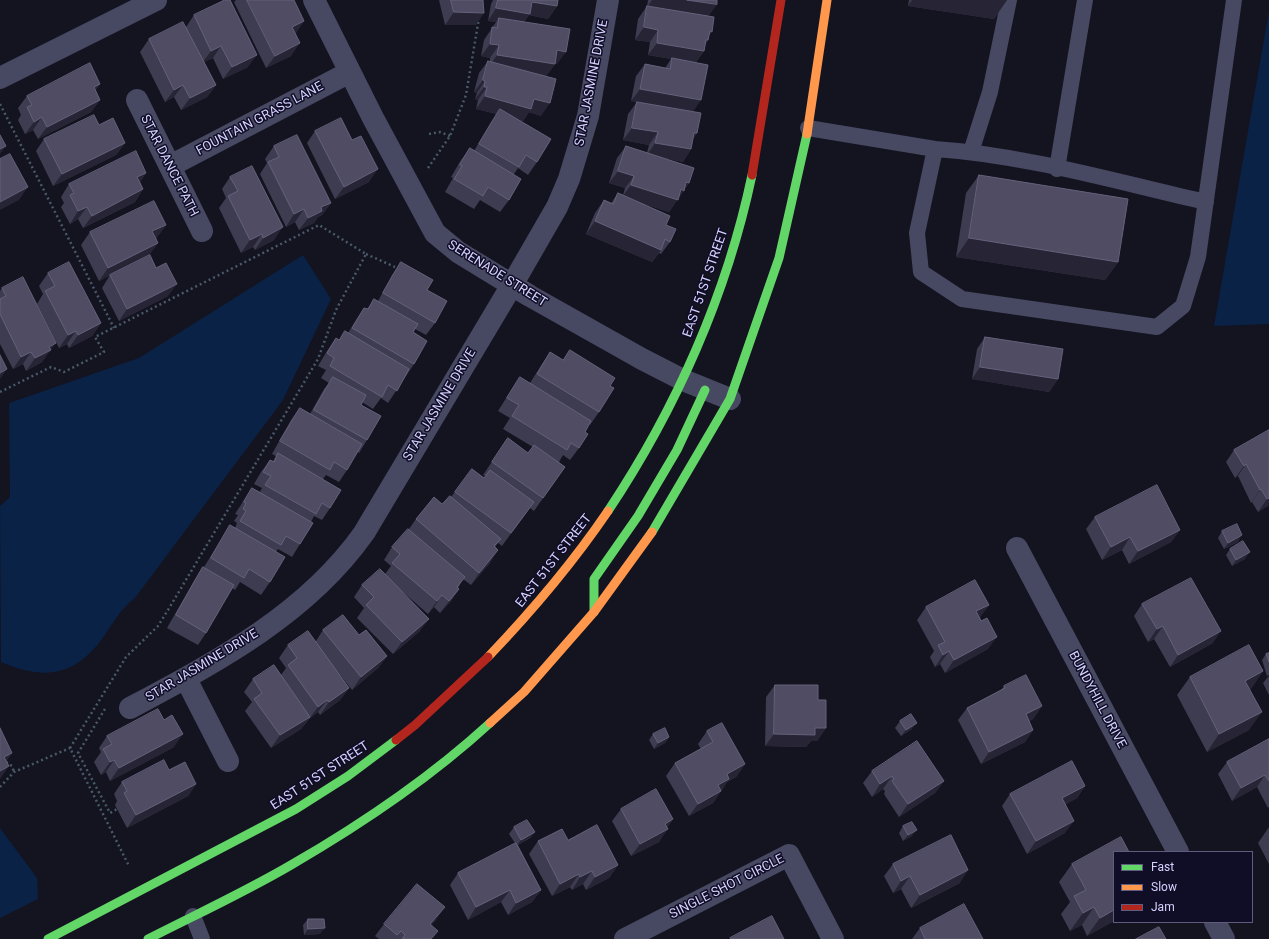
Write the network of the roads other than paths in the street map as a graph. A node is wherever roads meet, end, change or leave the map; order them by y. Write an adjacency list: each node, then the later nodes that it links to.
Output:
1 (156, 0): 10 (street)
2 (314, 0): 9 (street, SERENADE STREET)
3 (608, 0): 19 (street, STAR JASMINE DRIVE)
4 (781, 0): 20 (street, EAST 51ST STREET)
5 (827, 0): 12 (street)
6 (1009, 0): 14 (lane)
7 (1085, 0): 16 (lane)
8 (1234, 0): 17 (lane)
9 (350, 72): 15 (street, FOUNTAIN GRASS LANE); 19 (street, SERENADE STREET)
10 (0, 78)
11 (137, 100): 15 (street, STAR DANCE PATH)
12 (808, 128): 13 (lane); 22 (street)
13 (935, 150): 14 (lane); 17 (lane)
14 (971, 152): 16 (lane)
15 (170, 166): 18 (street, STAR DANCE PATH)
16 (1057, 169): 17 (lane)
17 (1206, 202)
18 (202, 231)
19 (512, 285): 20 (street, SERENADE STREET); 25 (street, STAR JASMINE DRIVE)
20 (684, 380): 21 (street, SERENADE STREET); 31 (street, EAST 51ST STREET)
21 (705, 390): 22 (street, SERENADE STREET); 24 (street)
22 (730, 400): 24 (street)
23 (1017, 548): 28 (street, BUNDYHILL DRIVE)
24 (594, 612): 29 (street)
25 (186, 678): 26 (street, STAR JASMINE DRIVE); 27 (street)
26 (130, 708)
27 (228, 760)
28 (1177, 851)
29 (192, 916): 32 (street); 33 (lane)
30 (1216, 923): 36 (street)
31 (48, 939)
32 (148, 939)
33 (202, 939)
34 (625, 939): 35 (street, SINGLE SHOT CIRCLE)
35 (833, 939)
36 (1224, 939)

